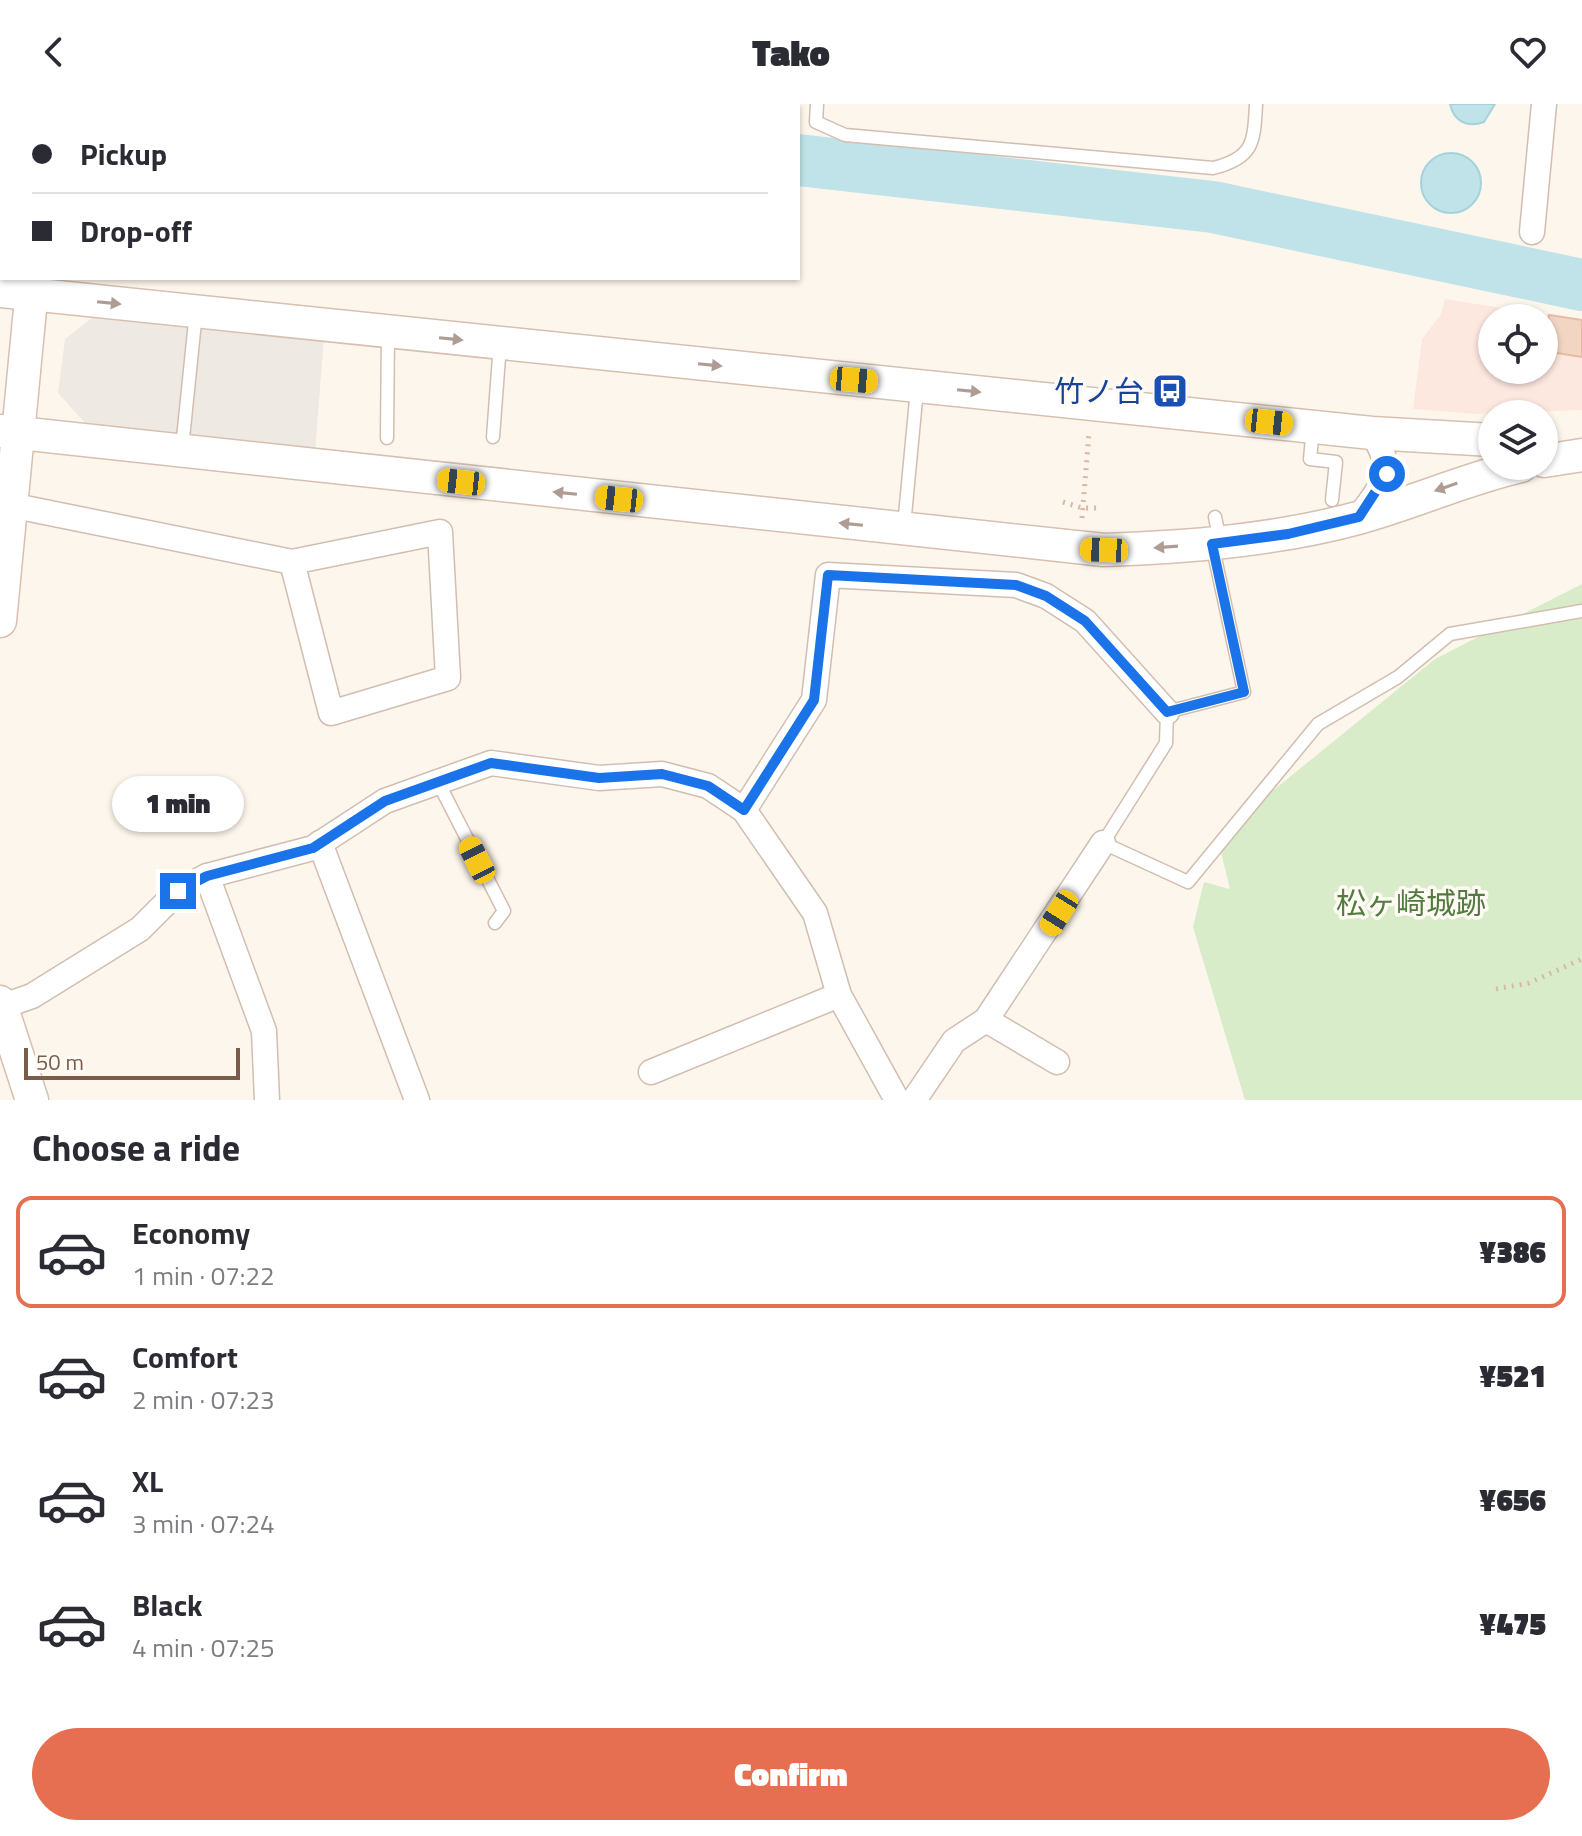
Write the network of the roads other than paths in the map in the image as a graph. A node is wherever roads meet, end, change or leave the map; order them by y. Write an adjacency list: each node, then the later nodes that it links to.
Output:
1 (817, 104): 2 (lane)
2 (1256, 104)
3 (1544, 104): 4 (street)
4 (1532, 232)
5 (32, 287): 6 (street); 7 (street, one-way to 7); 12 (street)
6 (0, 291)
7 (196, 312): 8 (street); 19 (lane)
8 (388, 332): 9 (street, one-way to 9); 15 (lane)
9 (500, 344): 10 (street, one-way to 10); 14 (lane)
10 (917, 386): 11 (street, one-way to 11); 26 (lane)
11 (1313, 427): 13 (street); 23 (lane)
12 (9, 432): 19 (street); 24 (street)
13 (1372, 433): 16 (street); 25 (street)
14 (493, 437)
15 (387, 438)
16 (1478, 439)
17 (1558, 439): 18 (street)
18 (1582, 439)
19 (182, 451): 26 (street, one-way to 19)
20 (1582, 455): 21 (street)
21 (1558, 459)
22 (1478, 477): 25 (street, one-way to 25)
23 (1332, 500)
24 (10, 505): 28 (street); 30 (street)
25 (1359, 517): 27 (street)
26 (903, 530): 27 (street, one-way to 26)
27 (1216, 534): 31 (lane)
28 (292, 562): 28 (street)
29 (1582, 611): 35 (lane)
30 (0, 621)
31 (1167, 712): 33 (street); 35 (lane)
32 (438, 782): 33 (street); 34 (street); 37 (lane)
33 (744, 810): 38 (street)
34 (320, 843): 36 (street); 45 (street)
35 (1103, 843): 40 (street)
36 (207, 876): 39 (street); 44 (street)
37 (495, 923)
38 (839, 995): 42 (street); 46 (street)
39 (2, 1016): 43 (street)
40 (986, 1020): 41 (street); 47 (street)
41 (1057, 1062)
42 (651, 1072)
43 (32, 1100)
44 (267, 1100)
45 (417, 1100)
46 (897, 1100)
47 (914, 1100)

